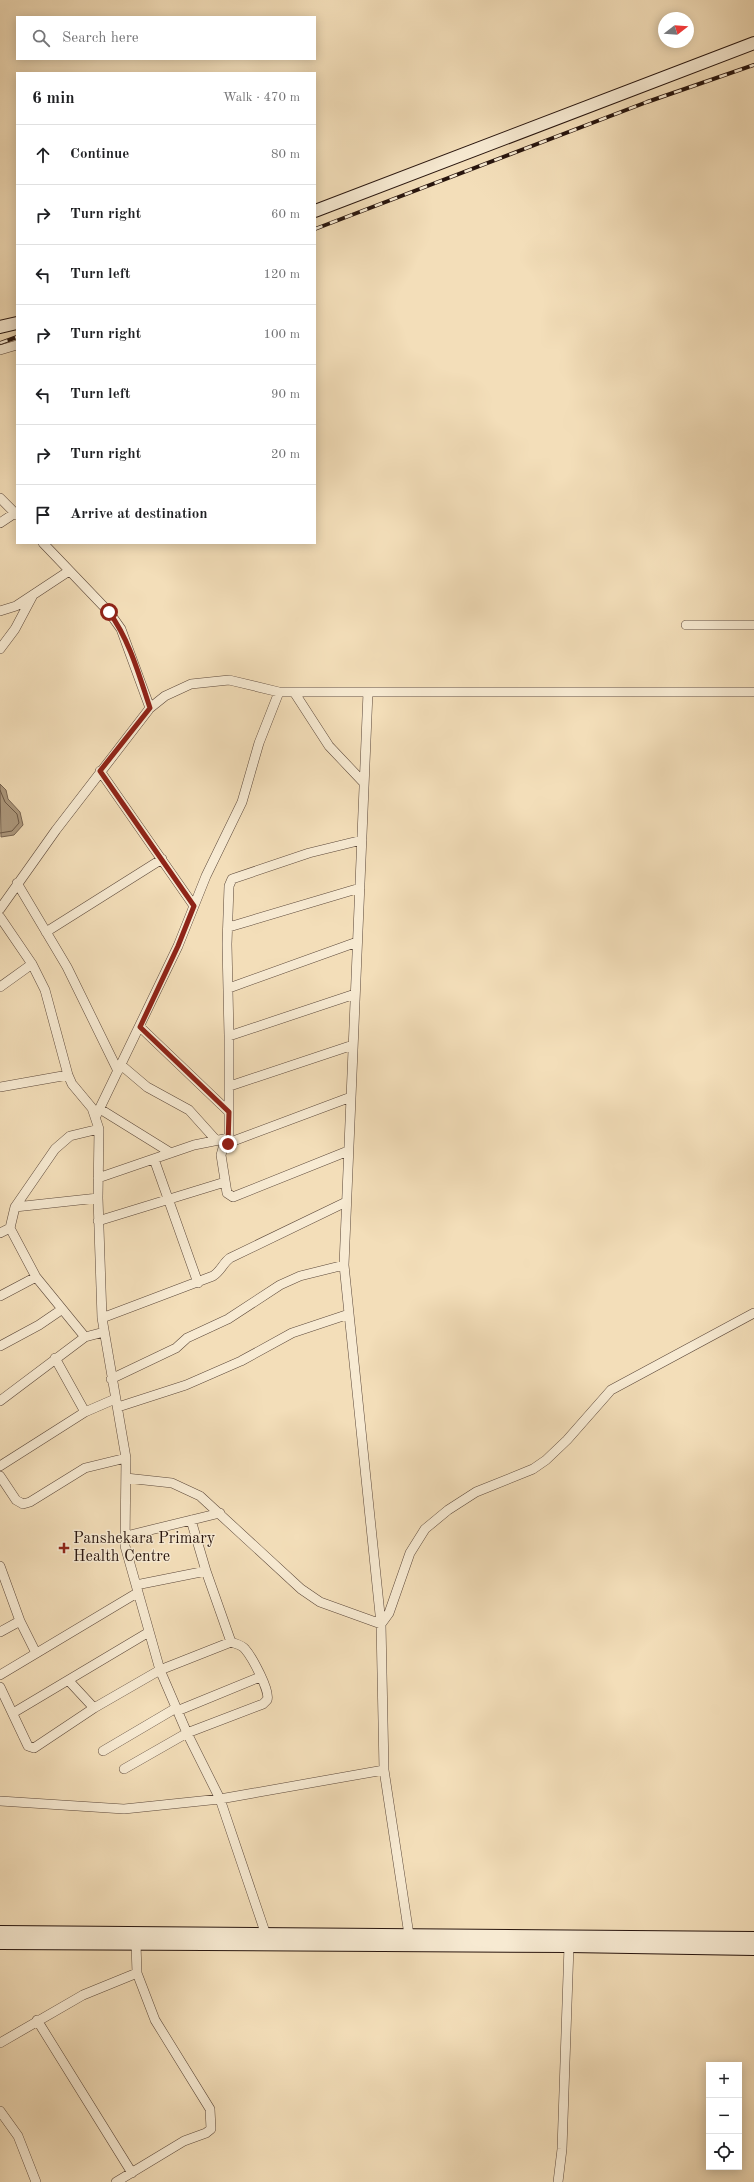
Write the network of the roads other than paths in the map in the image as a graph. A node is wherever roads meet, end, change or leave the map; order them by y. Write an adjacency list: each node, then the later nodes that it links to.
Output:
1 (754, 43): 2 (street)
2 (316, 211)
3 (16, 323): 4 (street)
4 (0, 327)
5 (16, 345): 6 (street)
6 (0, 350)
7 (0, 498): 8 (street)
8 (16, 514): 9 (street)
9 (0, 523)
10 (44, 544): 11 (street)
11 (69, 571): 12 (street); 21 (street)
12 (32, 596): 13 (street); 16 (street)
13 (0, 611)
14 (754, 625): 15 (street)
15 (686, 626)
16 (0, 649)
17 (279, 692): 18 (street); 21 (street); 28 (street)
18 (294, 692): 19 (street); 23 (street)
19 (368, 692): 20 (street); 23 (street)
20 (754, 692)
21 (150, 708): 22 (street)
22 (100, 771): 25 (street); 26 (street)
23 (364, 783): 24 (street)
24 (362, 840): 27 (street); 31 (street)
25 (162, 859): 28 (street); 32 (street)
26 (18, 883): 29 (street); 32 (street)
27 (360, 888): 31 (street); 33 (street)
28 (194, 906): 38 (street)
29 (0, 909)
30 (0, 917): 34 (street)
31 (229, 927): 36 (street)
32 (46, 932): 41 (street)
33 (357, 942): 36 (street); 37 (street)
34 (32, 964): 35 (street); 42 (street)
35 (0, 987)
36 (229, 988): 39 (street)
37 (355, 994): 39 (street); 40 (street)
38 (140, 1027): 41 (street); 47 (street)
39 (230, 1036): 43 (street)
40 (353, 1045): 43 (street); 45 (street)
41 (120, 1068): 46 (street); 49 (street)
42 (68, 1075): 44 (street); 46 (street)
43 (230, 1086): 47 (street)
44 (0, 1087)
45 (351, 1097): 50 (street); 51 (street)
46 (98, 1112): 48 (street); 52 (street)
47 (229, 1112): 50 (street)
48 (98, 1129): 54 (street); 59 (street)
49 (216, 1140): 50 (street); 52 (street)
50 (229, 1141): 55 (street)
51 (348, 1151): 55 (street); 58 (street)
52 (171, 1154): 53 (street)
53 (154, 1160): 54 (street); 57 (street)
54 (98, 1178): 56 (street)
55 (225, 1182): 57 (street)
56 (98, 1198): 59 (street); 60 (street)
57 (168, 1200): 60 (street); 65 (street)
58 (346, 1202): 63 (street); 65 (street)
59 (15, 1207): 61 (street)
60 (98, 1221): 70 (street)
61 (10, 1228): 62 (street); 64 (street)
62 (0, 1233)
63 (344, 1265): 69 (street); 75 (street)
64 (36, 1277): 66 (street); 67 (street)
65 (198, 1282): 70 (street)
66 (0, 1296)
67 (61, 1310): 72 (street); 73 (street)
68 (754, 1313): 90 (street)
69 (349, 1314): 77 (street); 90 (street)
70 (102, 1318): 71 (street)
71 (104, 1332): 72 (street); 75 (street)
72 (85, 1337): 74 (street)
73 (0, 1346)
74 (55, 1358): 76 (street); 78 (street)
75 (111, 1379): 77 (street)
76 (0, 1401)
77 (117, 1403): 78 (street); 79 (street)
78 (85, 1412): 80 (street)
79 (126, 1458): 81 (street); 82 (street)
80 (0, 1466)
81 (0, 1476)
82 (126, 1478): 83 (street); 85 (street)
83 (220, 1513): 84 (street); 90 (street)
84 (191, 1520): 85 (street); 87 (street)
85 (126, 1536): 88 (street)
86 (0, 1566): 89 (street)
87 (206, 1571): 88 (street); 93 (street)
88 (137, 1589): 92 (street); 94 (street)
89 (20, 1621): 91 (street); 94 (street)
90 (382, 1624): 106 (street)
91 (0, 1632)
92 (149, 1632): 95 (street); 98 (street)
93 (231, 1642): 95 (street); 97 (street)
94 (36, 1653): 96 (street)
95 (160, 1670): 100 (street); 101 (street)
96 (0, 1675)
97 (260, 1677): 101 (street); 103 (street)
98 (69, 1681): 100 (street); 102 (street)
99 (0, 1686): 102 (street)
100 (94, 1708): 102 (street)
101 (176, 1710): 103 (street); 104 (street)
102 (13, 1713)
103 (186, 1733): 105 (street); 107 (street)
104 (102, 1751)
105 (124, 1769)
106 (384, 1770): 107 (street); 111 (street)
107 (220, 1799): 108 (street); 110 (street)
108 (0, 1801)
109 (0, 1932): 110 (street)
110 (266, 1935): 111 (street)
111 (409, 1935): 113 (street)
112 (754, 1938): 113 (street)
113 (463, 1941): 115 (street); 116 (street)
114 (0, 1944): 115 (street)
115 (136, 1944): 118 (street)
116 (569, 1946): 117 (street); 125 (street)
117 (754, 1949)
118 (137, 1974): 119 (street); 122 (street)
119 (37, 2020): 120 (street); 122 (street)
120 (0, 2043)
121 (0, 2111): 123 (street)
122 (132, 2173): 124 (street)
123 (36, 2182)
124 (116, 2182)
125 (558, 2182)

